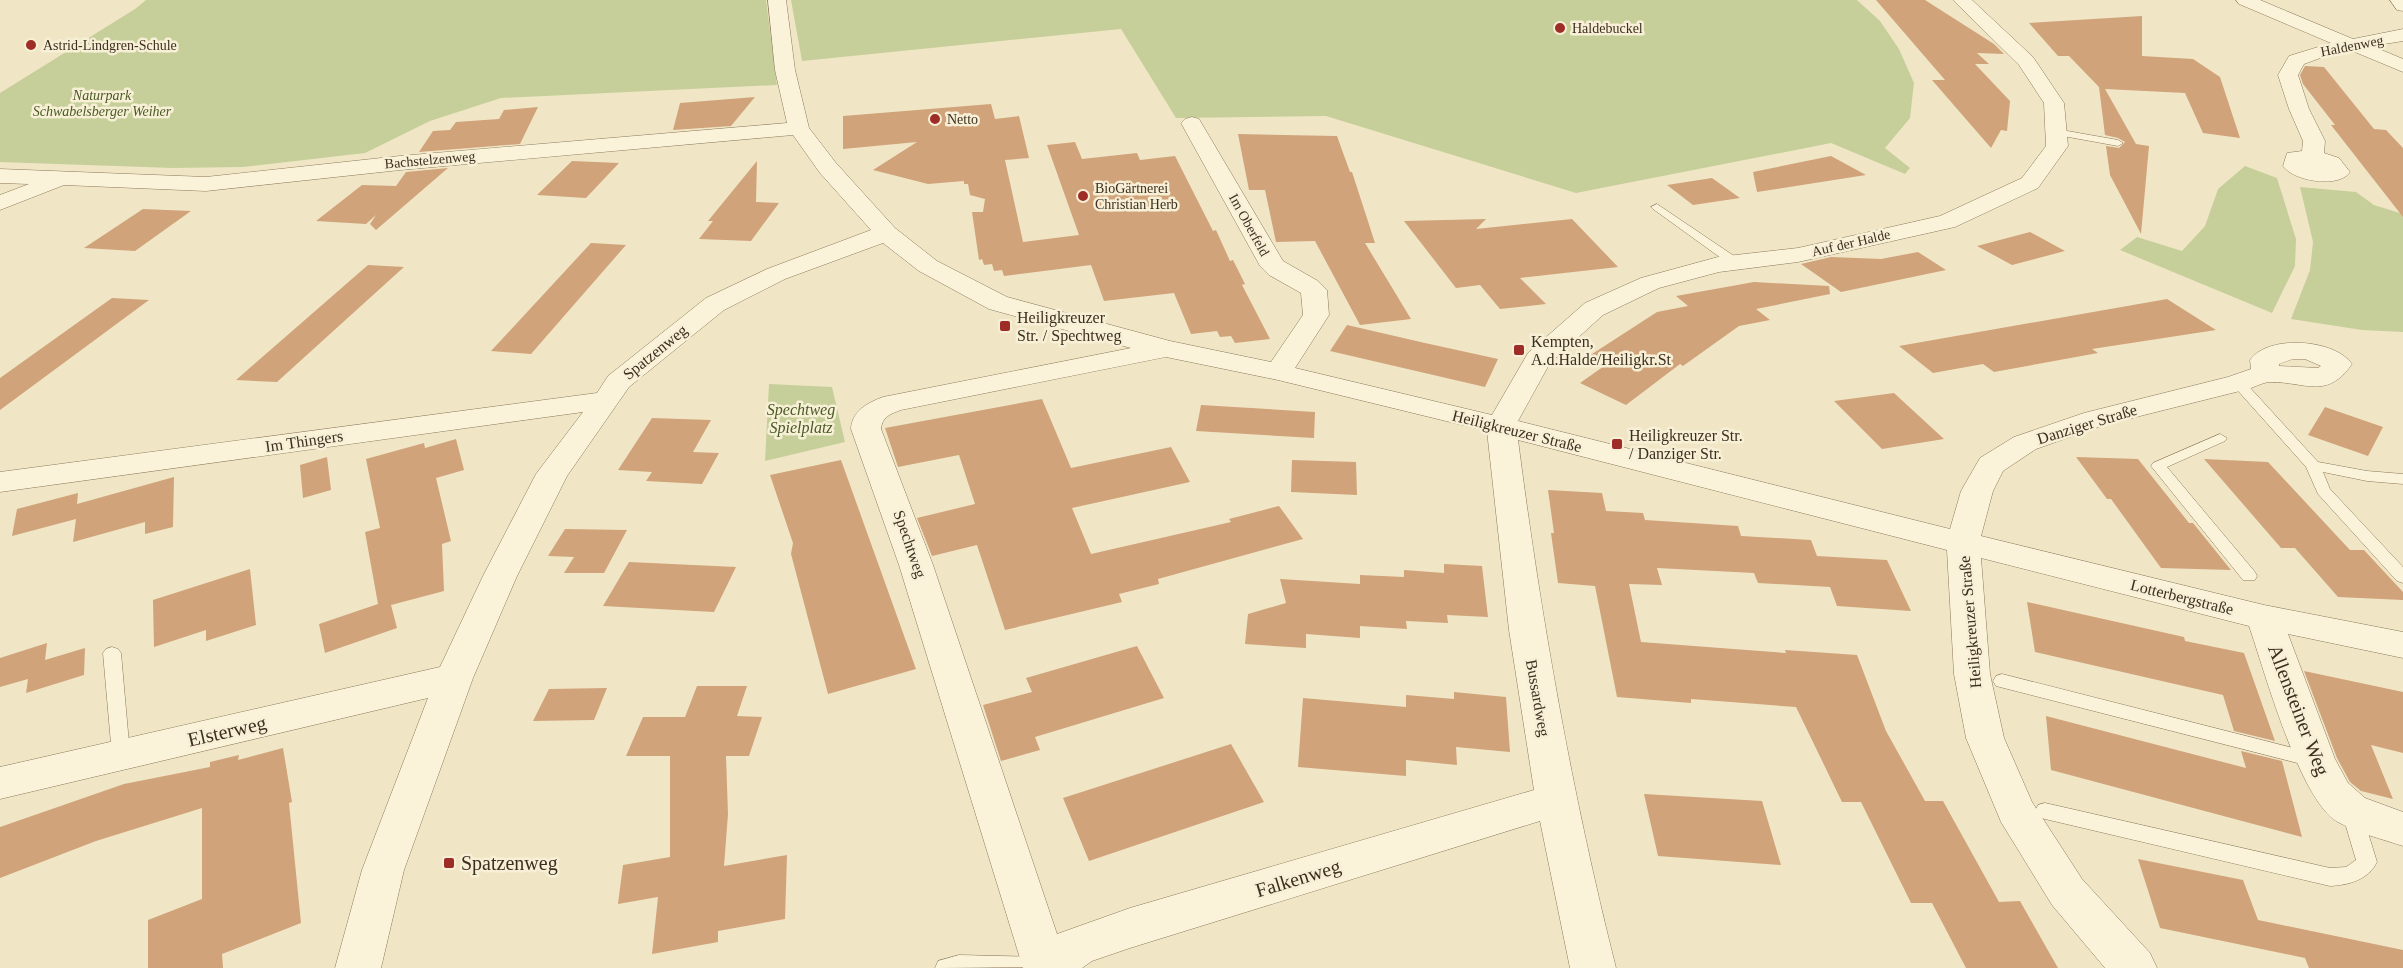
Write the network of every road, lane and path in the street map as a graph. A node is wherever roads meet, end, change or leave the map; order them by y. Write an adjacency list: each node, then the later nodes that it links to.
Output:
1 (777, 0): 10 (street, Heiligkreuzer Straße)
2 (1962, 0): 11 (street, Auf der Halde)
3 (2245, 0): 7 (street)
4 (2399, 0): 5 (street)
5 (2403, 6)
6 (2403, 35): 7 (street, Haldenweg)
7 (2355, 45): 8 (street); 13 (street, Haldenweg)
8 (2403, 66)
9 (1192, 123): 21 (street, Im Oberfeld)
10 (798, 128): 15 (street, Bachstelzenweg); 18 (street, Heiligkreuzer Straße)
11 (2056, 132): 12 (lane); 19 (street, Auf der Halde)
12 (2118, 143)
13 (2313, 156)
14 (0, 176): 15 (street, Bachstelzenweg)
15 (62, 180): 16 (street, Bachstelzenweg)
16 (0, 203)
17 (1657, 207): 19 (lane)
18 (886, 233): 20 (street, Heiligkreuzer Straße); 24 (street, Spatzenweg)
19 (1736, 263): 25 (street, Auf der Halde)
20 (1167, 349): 21 (street, Heiligkreuzer Straße); 47 (street, Spechtweg)
21 (1278, 372): 25 (street, Heiligkreuzer Straße)
22 (2266, 373): 23 (street, Danziger Straße)
23 (2238, 383): 27 (lane); 30 (street, Danziger Straße)
24 (607, 400): 29 (street, Im Thingers); 36 (street, Spatzenweg)
25 (1501, 426): 30 (street, Heiligkreuzer Straße); 41 (street, Bussardweg)
26 (2220, 438): 31 (lane)
27 (2313, 466): 28 (lane); 32 (lane)
28 (2403, 479)
29 (0, 482)
30 (1963, 542): 33 (street, Lotterbergstraße); 49 (street, Heiligkreuzer Straße)
31 (2249, 576)
32 (2403, 577)
33 (2264, 617): 34 (street, Lotterbergstraße); 39 (street, Allensteiner Weg)
34 (2403, 645)
35 (112, 653): 38 (lane)
36 (454, 678): 38 (street, Elsterweg); 45 (street, Spatzenweg)
37 (2002, 681): 39 (lane)
38 (121, 755): 40 (street, Elsterweg)
39 (2316, 761): 42 (street, Allensteiner Weg)
40 (0, 783)
41 (1555, 800): 47 (street, Falkenweg); 48 (street, Bussardweg)
42 (2351, 810): 43 (lane); 44 (street, Allensteiner Weg)
43 (2045, 811)
44 (2403, 829)
45 (358, 968)
46 (946, 968): 47 (lane)
47 (1046, 968)
48 (1593, 968)
49 (2134, 968)

